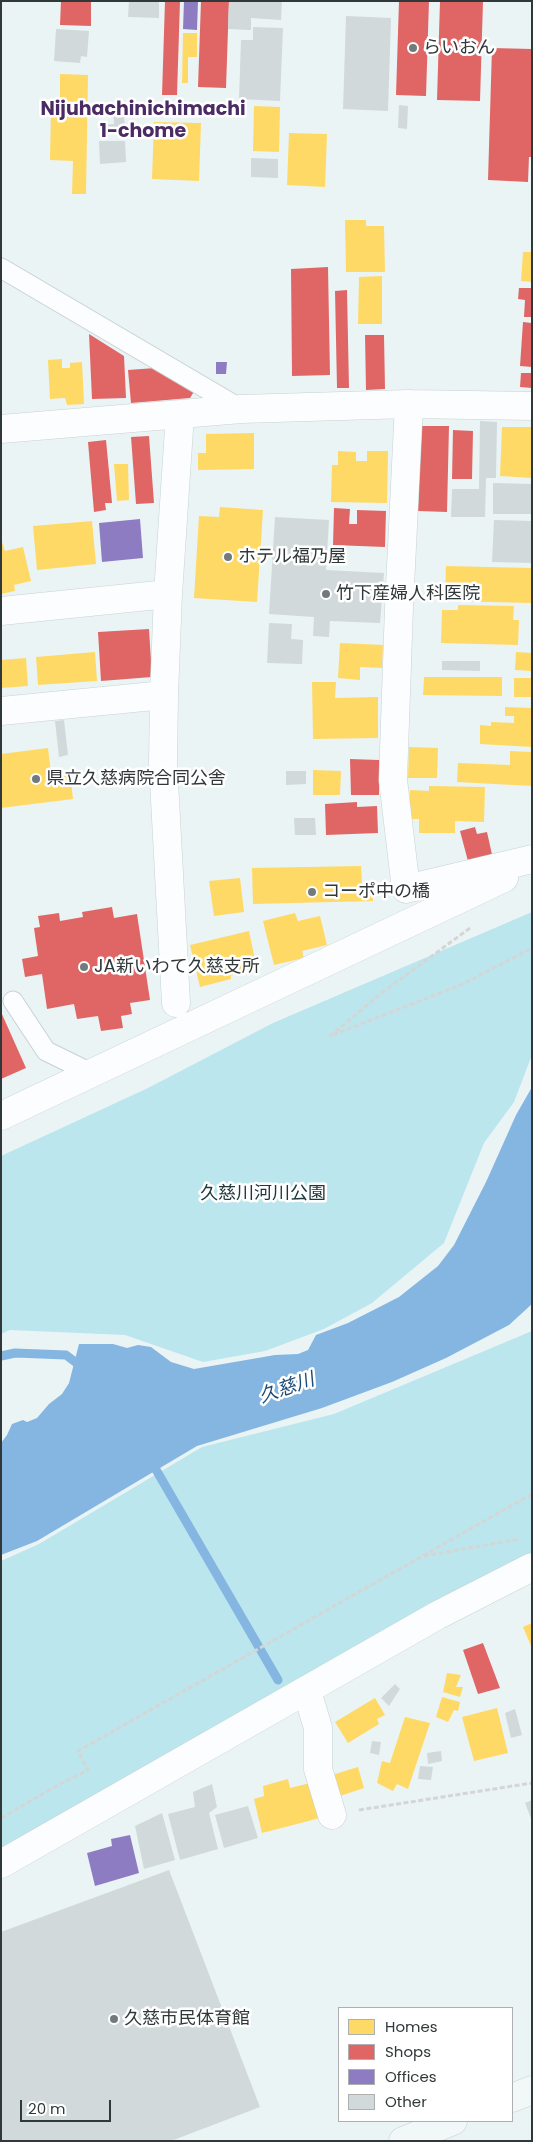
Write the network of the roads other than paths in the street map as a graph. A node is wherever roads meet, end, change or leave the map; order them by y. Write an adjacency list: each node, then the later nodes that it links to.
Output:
1 (1, 268): 4 (lane)
2 (409, 404): 3 (street); 4 (street); 11 (street)
3 (532, 406)
4 (241, 409): 5 (street)
5 (180, 414): 6 (street); 7 (street)
6 (1, 429)
7 (168, 594): 8 (street); 9 (street)
8 (1, 611)
9 (164, 695): 10 (street); 14 (street)
10 (1, 711)
11 (532, 859)
12 (532, 864): 15 (street)
13 (13, 1001): 15 (lane)
14 (176, 1003)
15 (91, 1073): 16 (street)
16 (1, 1116)
17 (532, 1566): 18 (street)
18 (307, 1691): 19 (street); 20 (street)
19 (332, 1815)
20 (1, 1864)
21 (532, 2090): 22 (street)
22 (513, 2098)
23 (450, 2122): 24 (street)
24 (403, 2141)

